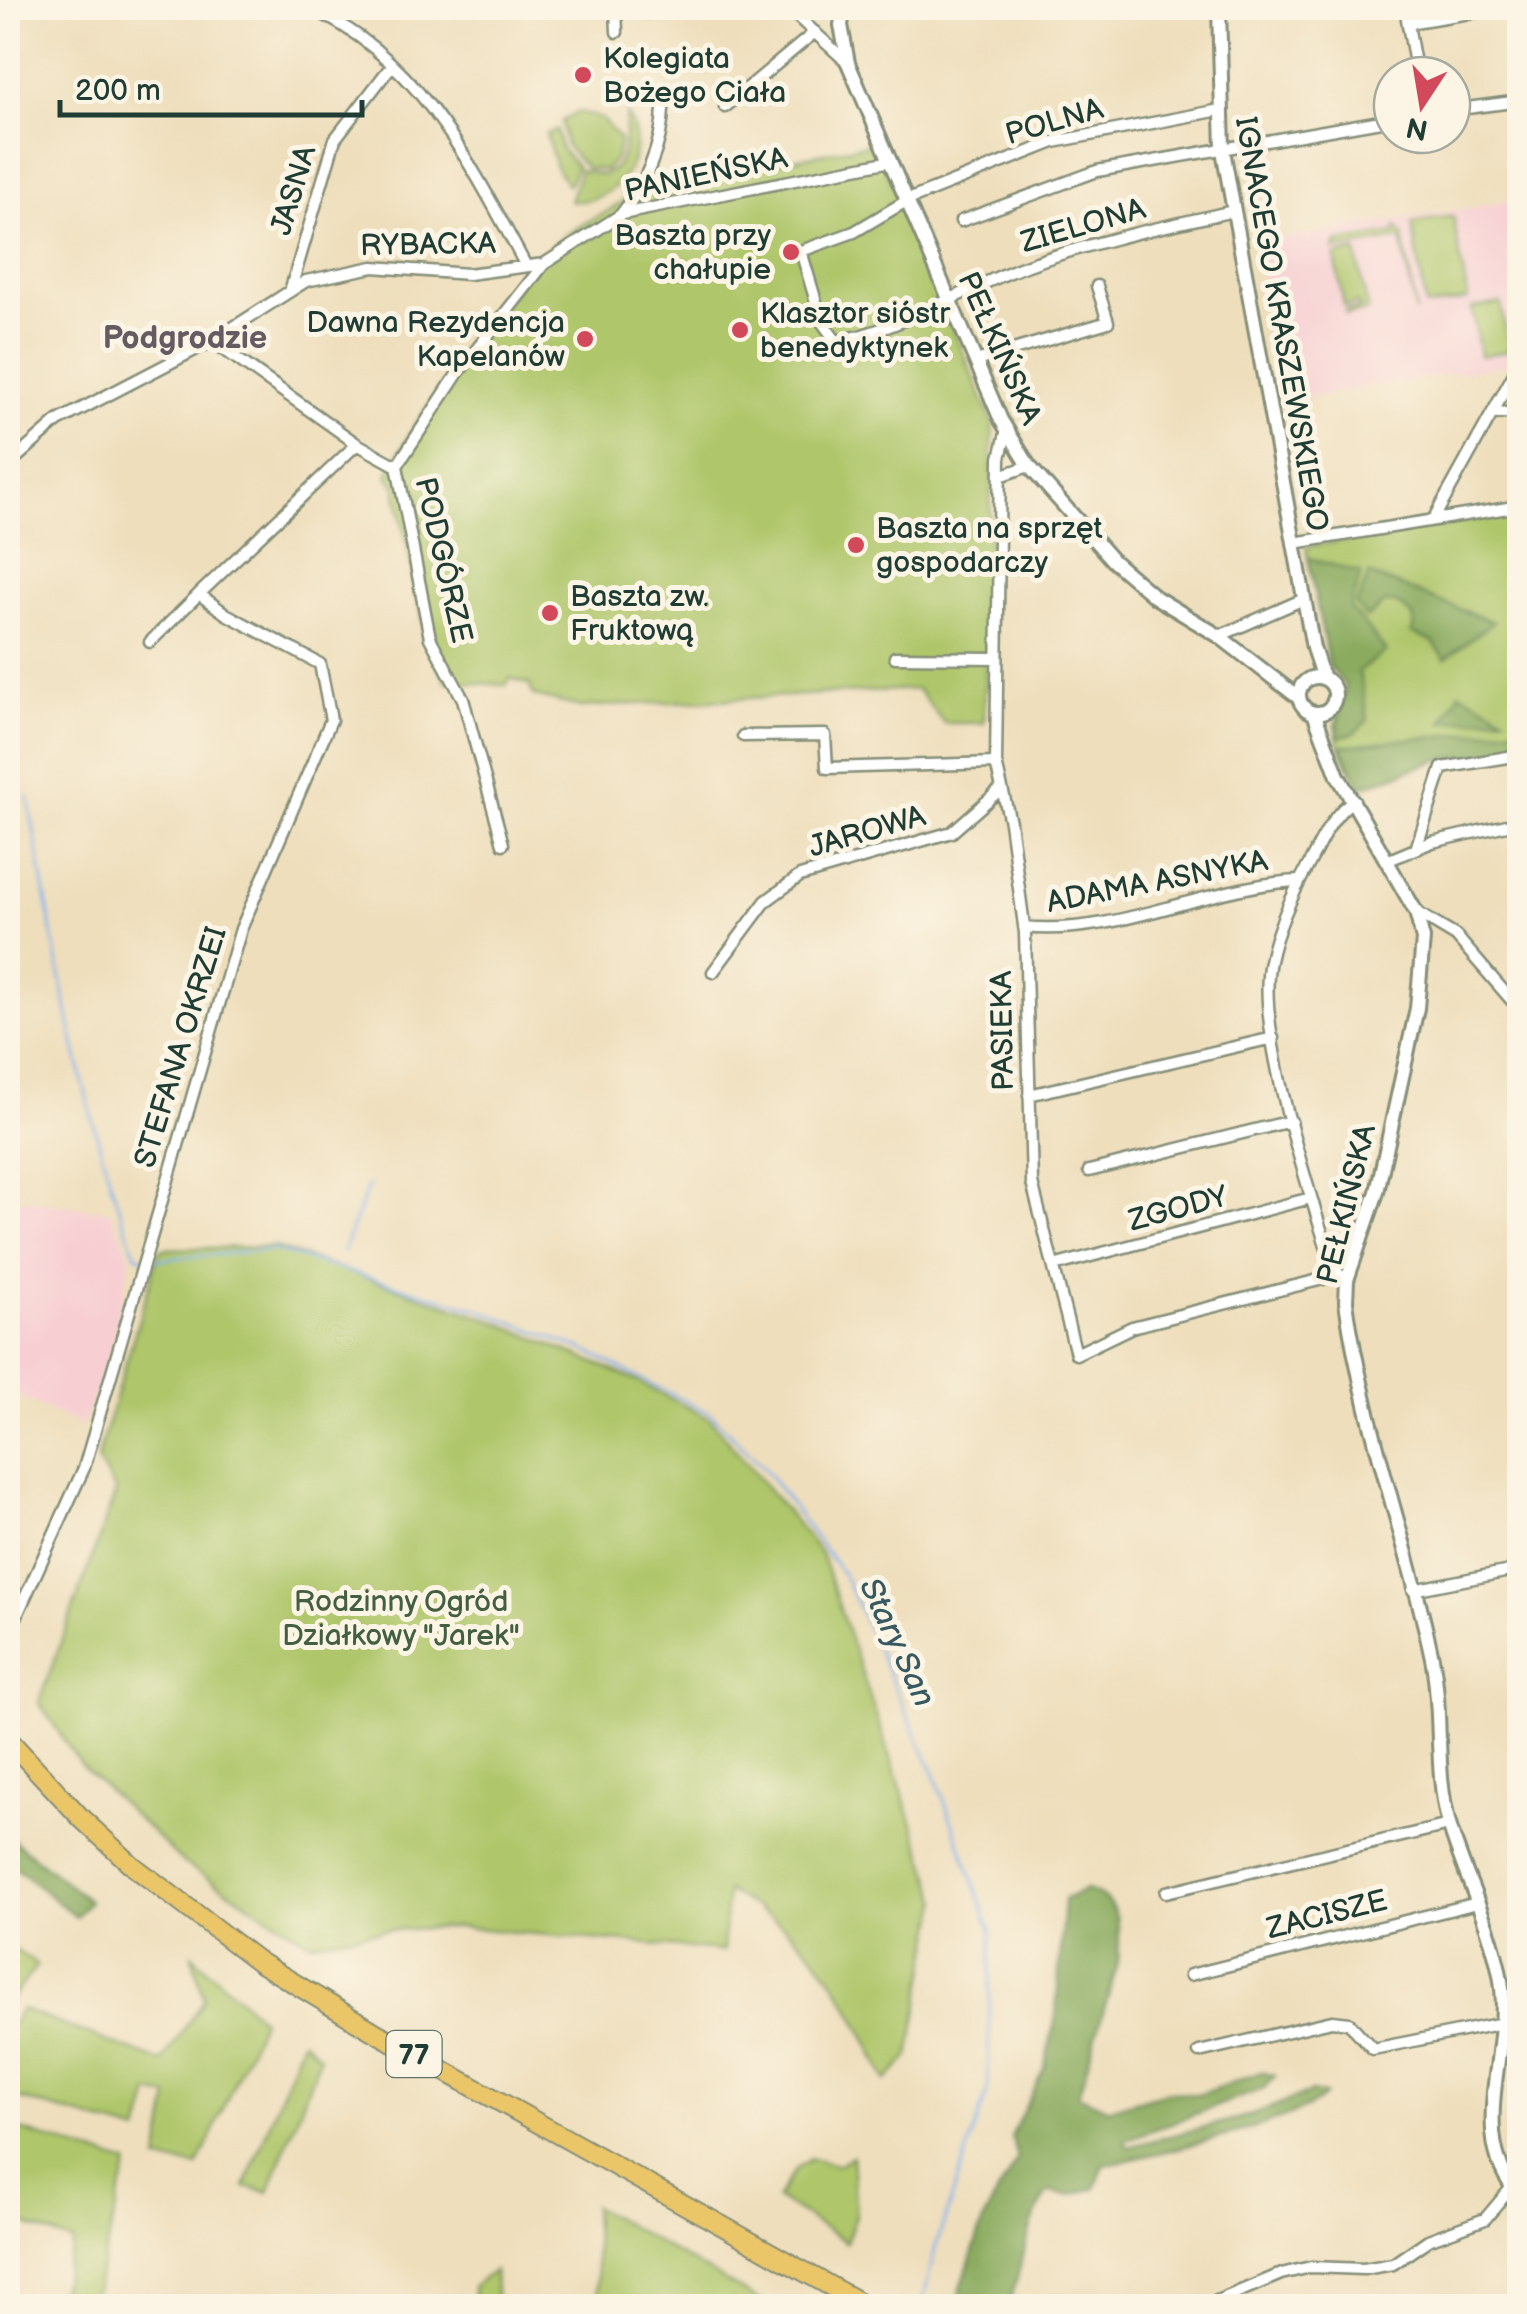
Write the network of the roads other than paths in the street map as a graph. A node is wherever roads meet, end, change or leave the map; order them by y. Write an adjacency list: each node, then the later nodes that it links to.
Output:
1 (310, 8): 15 (street)
2 (616, 8): 11 (street)
3 (646, 8): 9 (street)
4 (788, 8): 12 (street)
5 (844, 8): 14 (street, PEŁKIŃSKA)
6 (1219, 8): 20 (street, IGNACEGO KRASZEWSKIEGO)
7 (1405, 8): 10 (street)
8 (1500, 8): 10 (street)
9 (662, 9)
10 (1408, 24): 13 (street)
11 (618, 32)
12 (815, 32): 14 (street); 17 (street)
13 (1413, 55)
14 (848, 63): 23 (street, PEŁKIŃSKA)
15 (392, 64): 30 (street); 32 (street, JASNA)
16 (1520, 101): 18 (street)
17 (724, 107)
18 (1472, 107)
19 (663, 109): 26 (street)
20 (1220, 110): 22 (street, IGNACEGO KRASZEWSKIEGO); 24 (street, POLNA)
21 (1372, 123): 22 (street)
22 (1222, 150): 25 (street, IGNACEGO KRASZEWSKIEGO); 27 (street)
23 (891, 161): 24 (street, PEŁKIŃSKA); 26 (street, PANIEŃSKA)
24 (908, 200): 28 (street, POLNA); 33 (street, PEŁKIŃSKA)
25 (1234, 211): 33 (street, ZIELONA); 47 (street, IGNACEGO KRASZEWSKIEGO)
26 (622, 214): 29 (street, PANIEŃSKA)
27 (960, 221)
28 (802, 250): 33 (street, ZIELONA)
29 (544, 264): 30 (street, RYBACKA); 42 (street, PODGÓRZE)
30 (526, 266): 32 (street, RYBACKA)
31 (1096, 286): 35 (street)
32 (291, 288): 34 (street, RYBACKA)
33 (949, 296): 35 (street, PEŁKIŃSKA)
34 (212, 341): 40 (street); 41 (street, RYBACKA)
35 (976, 361): 39 (street, PEŁKIŃSKA)
36 (1520, 363): 38 (street)
37 (1520, 412): 38 (street)
38 (1493, 414): 46 (street)
39 (1007, 429): 43 (street, PEŁKIŃSKA); 44 (street, PASIEKA)
40 (357, 444): 42 (street); 48 (street)
41 (8, 464)
42 (397, 466): 62 (street, PODGÓRZE)
43 (1029, 466): 44 (street); 50 (street, PEŁKIŃSKA)
44 (1000, 476): 53 (street, PASIEKA)
45 (1520, 506): 46 (street)
46 (1434, 520): 47 (street)
47 (1294, 543): 49 (street, IGNACEGO KRASZEWSKIEGO)
48 (200, 594): 51 (street); 79 (street, STEFANA OKRZEI)
49 (1304, 599): 50 (street); 54 (street, IGNACEGO KRASZEWSKIEGO)
50 (1218, 636): 54 (street, PEŁKIŃSKA)
51 (150, 642)
52 (895, 657): 53 (street)
53 (996, 658): 58 (street, PASIEKA)
54 (1308, 685): 55 (street, PEŁKIŃSKA); 55 (street, IGNACEGO KRASZEWSKIEGO)
55 (1320, 712): 60 (street, PEŁKIŃSKA)
56 (743, 736): 58 (street)
57 (1520, 755): 63 (street)
58 (996, 763): 59 (street, PASIEKA)
59 (1001, 788): 67 (street, PASIEKA); 68 (street, JAROWA)
60 (1354, 800): 64 (street, PEŁKIŃSKA); 65 (street)
61 (1520, 822): 63 (street)
62 (503, 844)
63 (1416, 849): 64 (street)
64 (1389, 860): 66 (street, PEŁKIŃSKA)
65 (1300, 881): 67 (street, ADAMA ASNYKA); 70 (street)
66 (1416, 912): 69 (street); 76 (street, PEŁKIŃSKA)
67 (1024, 927): 71 (street, PASIEKA)
68 (713, 972)
69 (1520, 1010)
70 (1273, 1038): 71 (street); 72 (street)
71 (1029, 1095): 75 (street, PASIEKA)
72 (1291, 1122): 73 (street); 74 (street)
73 (1090, 1171)
74 (1311, 1198): 75 (street, ZGODY); 76 (street)
75 (1056, 1265): 76 (street, PASIEKA)
76 (1343, 1278): 78 (street, PEŁKIŃSKA)
77 (1520, 1568): 78 (street)
78 (1412, 1590): 81 (street, PEŁKIŃSKA)
79 (8, 1636)
80 (8, 1740): 88 (main road, 77)
81 (1450, 1825): 82 (street, ZACISZE); 83 (street, PEŁKIŃSKA)
82 (1166, 1892)
83 (1477, 1903): 84 (street, ZACISZE); 85 (street, PEŁKIŃSKA)
84 (1190, 1975)
85 (1503, 2023): 86 (street); 87 (street, PEŁKIŃSKA)
86 (1199, 2052)
87 (1516, 2191): 89 (street)
88 (866, 2306)
89 (1205, 2306)

